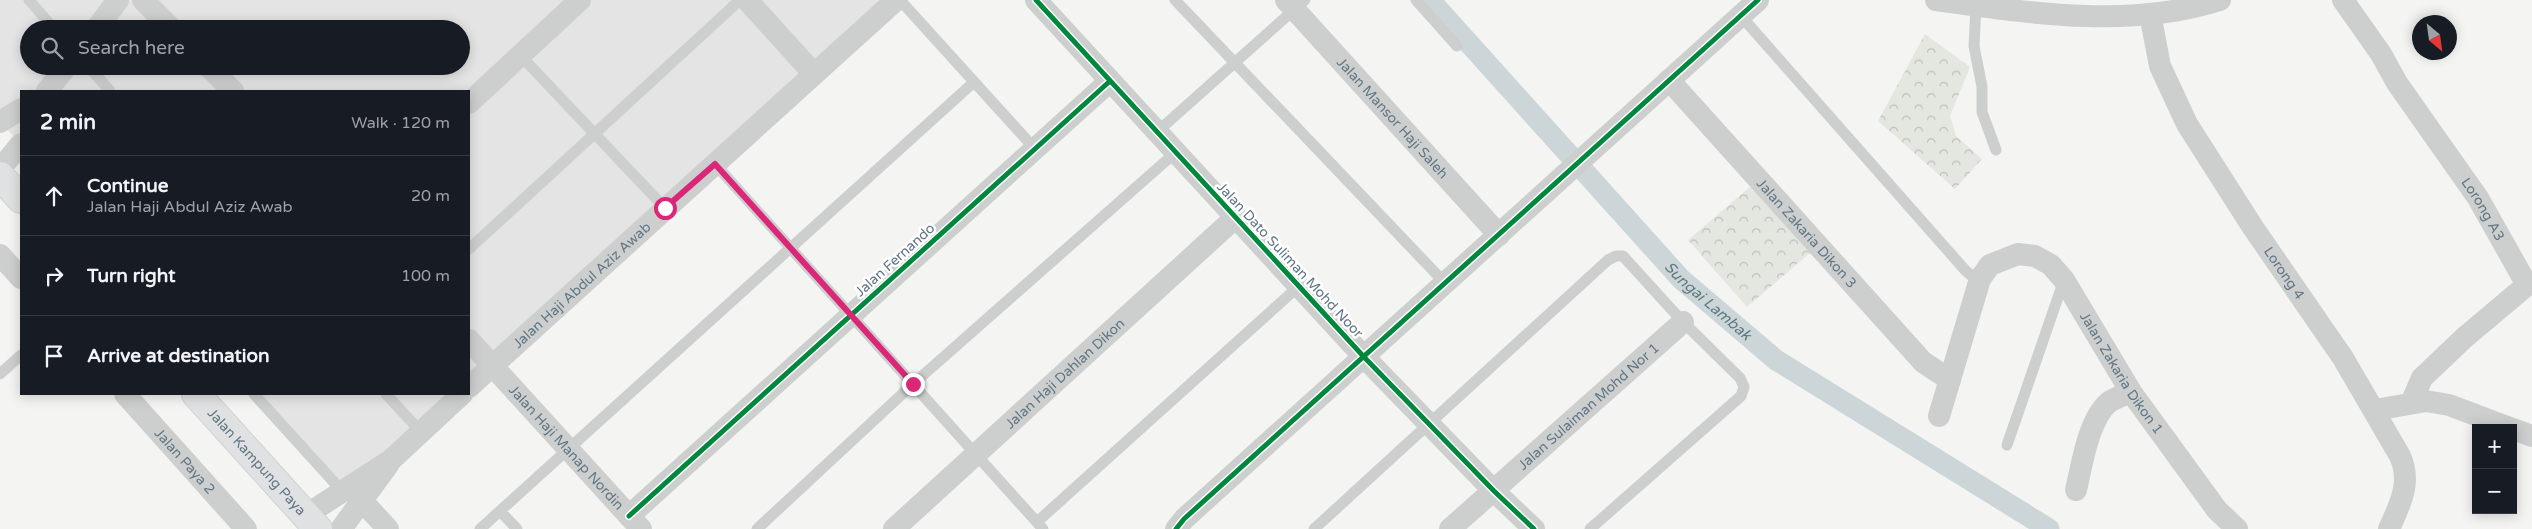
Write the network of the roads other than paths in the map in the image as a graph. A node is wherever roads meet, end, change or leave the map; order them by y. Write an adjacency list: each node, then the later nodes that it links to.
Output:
1 (29, 0): 21 (lane)
2 (118, 0): 22 (street)
3 (143, 0): 23 (street)
4 (580, 0): 25 (street)
5 (740, 0): 39 (lane)
6 (747, 0): 27 (street)
7 (896, 0): 27 (street, Jalan Haji Abdul Aziz Awab)
8 (900, 0): 33 (lane)
9 (1036, 0): 32 (street, Jalan Dato Suliman Mohd Noor)
10 (1175, 0): 26 (lane)
11 (1416, 0): 24 (lane)
12 (1758, 0): 20 (street)
13 (1936, 0): 17 (street)
14 (2220, 0): 19 (street)
15 (2343, 0): 75 (street, Lorong A3)
16 (1295, 3): 26 (lane); 50 (street, Jalan Mansor Haji Saleh)
17 (1976, 6): 18 (street); 42 (lane)
18 (2097, 8): 19 (street)
19 (2150, 14): 76 (street, Lorong 4)
20 (1741, 16): 31 (street); 54 (lane)
21 (46, 20)
22 (103, 20)
23 (163, 20)
24 (1457, 46)
25 (520, 55): 37 (street); 39 (lane)
26 (1234, 64): 38 (lane); 57 (lane)
27 (814, 74): 44 (street, Jalan Haji Abdul Aziz Awab)
28 (60, 75): 34 (street)
29 (96, 75): 35 (lane)
30 (217, 75): 36 (street)
31 (1669, 80): 50 (street); 66 (street, Jalan Zakaria Dikon 3)
32 (1110, 81): 38 (street, Jalan Dato Suliman Mohd Noor); 41 (street, Jalan Fernando)
33 (974, 82): 41 (lane); 52 (lane)
34 (48, 90)
35 (109, 90)
36 (232, 90)
37 (470, 102)
38 (1157, 132): 43 (street, Jalan Dato Suliman Mohd Noor)
39 (594, 134): 48 (lane); 51 (lane)
40 (20, 145): 45 (street)
41 (1035, 149): 59 (street, Jalan Fernando)
42 (1996, 150)
43 (1176, 152): 49 (street, Jalan Dato Suliman Mohd Noor); 67 (lane)
44 (715, 164): 48 (street, Jalan Haji Abdul Aziz Awab); 52 (lane)
45 (0, 170)
46 (0, 176): 47 (street)
47 (20, 198)
48 (665, 208): 64 (street, Jalan Haji Abdul Aziz Awab)
49 (1236, 217): 58 (street, Jalan Dato Suliman Mohd Noor); 85 (street, Jalan Haji Dahlan Dikon)
50 (1498, 235): 57 (street)
51 (470, 248)
52 (790, 248): 59 (lane); 84 (lane)
53 (0, 254): 55 (street)
54 (1984, 274): 56 (street, Jalan Zakaria Dikon 1); 66 (street)
55 (20, 277)
56 (2064, 280): 69 (street, Jalan Zakaria Dikon 1); 83 (lane)
57 (1446, 283): 63 (street)
58 (1299, 286): 63 (street, Jalan Dato Suliman Mohd Noor); 94 (lane)
59 (850, 315): 67 (lane); 93 (street, Jalan Fernando)
60 (1683, 322): 78 (lane); 89 (street, Jalan Sulaiman Mohd Nor 1); 106 (lane)
61 (470, 341): 64 (street, Jalan Haji Manap Nordin)
62 (20, 356): 65 (lane)
63 (1364, 357): 78 (street, Jalan Dato Suliman Mohd Noor); 102 (street)
64 (492, 365): 68 (street, Jalan Haji Abdul Aziz Awab); 84 (street, Jalan Haji Manap Nordin)
65 (0, 374)
66 (1950, 380): 77 (street)
67 (913, 384): 85 (lane); 100 (lane)
68 (470, 386)
69 (2131, 392): 88 (street); 107 (street, Jalan Zakaria Dikon 1)
70 (126, 395): 95 (street, Jalan Paya 2)
71 (197, 395): 92 (street, Jalan Kampung Paya)
72 (255, 395): 87 (lane)
73 (387, 395): 81 (lane)
74 (461, 395): 81 (street)
75 (2412, 401): 76 (street); 79 (street)
76 (2375, 410): 108 (street, Lorong 4)
77 (1939, 416)
78 (1429, 424): 89 (street, Jalan Dato Suliman Mohd Noor); 103 (lane)
79 (2499, 424)
80 (2517, 430): 82 (street)
81 (421, 432): 86 (street)
82 (2532, 436)
83 (2007, 445)
84 (569, 449): 91 (lane); 93 (street, Jalan Haji Manap Nordin)
85 (976, 454): 94 (lane); 101 (street, Jalan Haji Dahlan Dikon)
86 (391, 460): 87 (street); 90 (street)
87 (342, 490): 92 (street)
88 (2076, 490)
89 (1494, 491): 104 (street, Jalan Sulaiman Mohd Nor 1); 105 (street, Jalan Dato Suliman Mohd Noor)
90 (363, 502): 96 (street); 97 (street)
91 (500, 511): 98 (lane); 99 (lane)
92 (312, 522)
93 (635, 523)
94 (1040, 526)
95 (246, 529)
96 (341, 529)
97 (388, 529)
98 (480, 529)
99 (516, 529)
100 (757, 529)
101 (894, 529)
102 (1176, 529)
103 (1314, 529)
104 (1450, 529)
105 (1534, 529)
106 (1590, 529)
107 (2237, 529)
108 (2389, 529)

